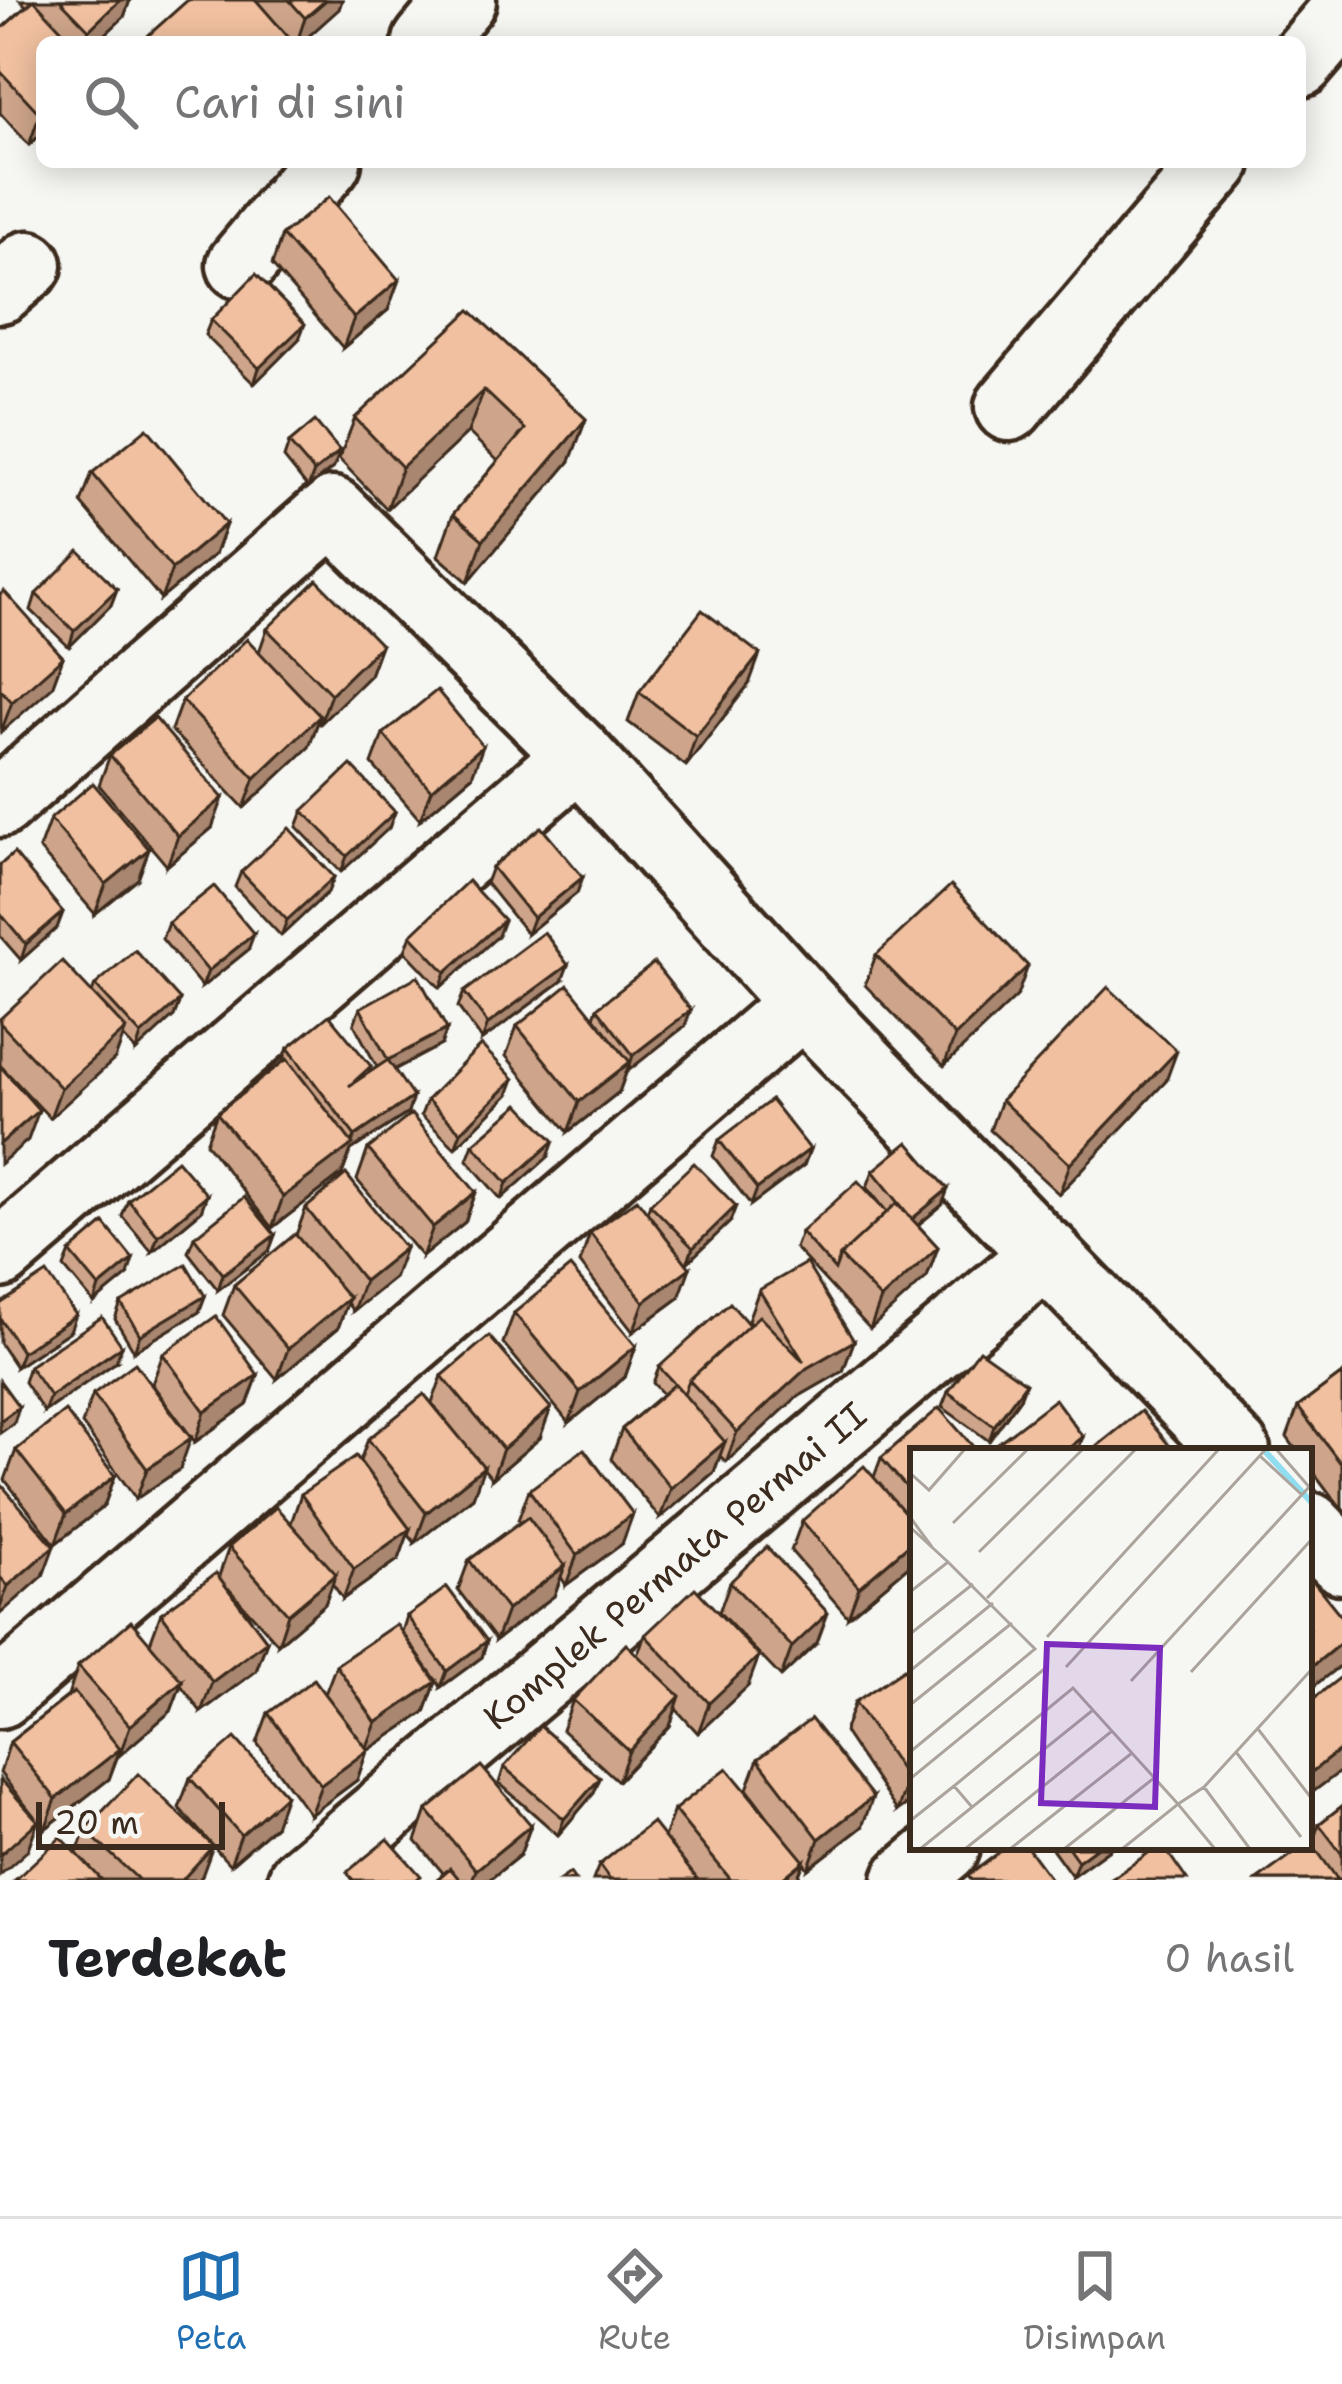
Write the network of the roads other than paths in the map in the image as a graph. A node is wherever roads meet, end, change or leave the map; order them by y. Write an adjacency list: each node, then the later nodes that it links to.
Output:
1 (462, 0): 3 (street)
2 (1342, 14): 4 (street)
3 (432, 36)
4 (1306, 56)
5 (322, 168): 7 (street)
6 (1211, 168): 8 (street)
7 (241, 265)
8 (1010, 407)
9 (579, 755): 10 (street); 11 (street); 13 (street)
10 (0, 803)
11 (803, 1003): 12 (street); 15 (street)
12 (1047, 1253): 14 (street); 17 (street, Komplek Permata Permai II)
13 (0, 1254)
14 (1233, 1448)
15 (0, 1694)
16 (942, 1850): 18 (street)
17 (302, 1880)
18 (907, 1880)

